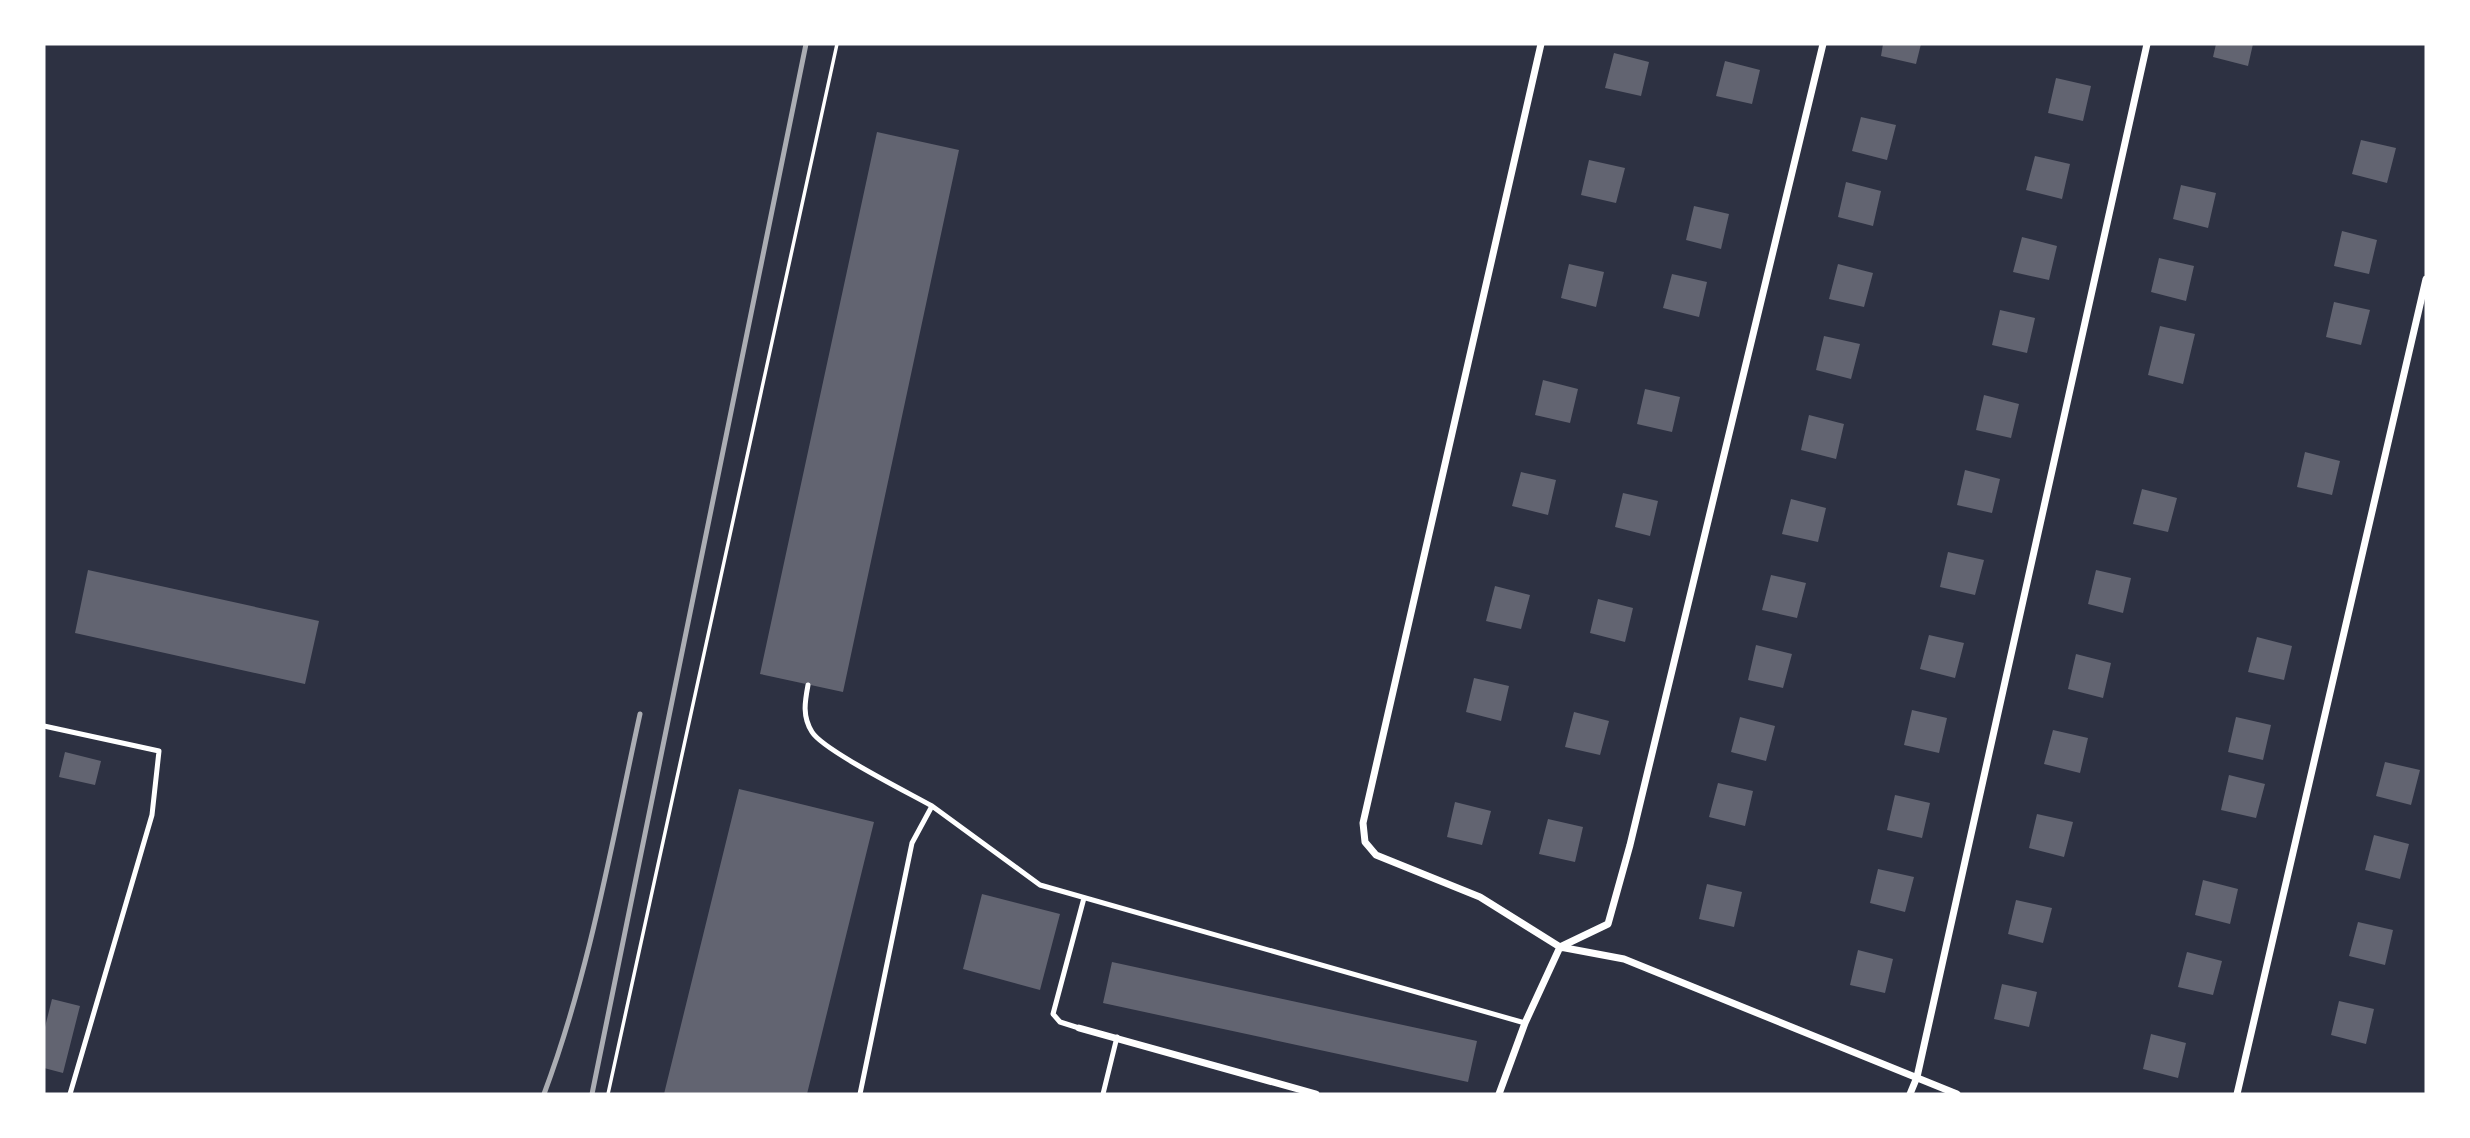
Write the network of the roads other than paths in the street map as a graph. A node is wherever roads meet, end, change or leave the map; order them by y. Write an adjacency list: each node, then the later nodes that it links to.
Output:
1 (1541, 44): 9 (street)
2 (1823, 44): 9 (street)
3 (2147, 44): 13 (street)
4 (2426, 279): 21 (street)
5 (808, 685): 7 (lane)
6 (44, 726): 14 (lane)
7 (932, 806): 8 (lane); 15 (lane)
8 (1084, 898): 10 (lane); 11 (lane)
9 (1560, 947): 10 (street); 13 (street)
10 (1525, 1023): 18 (street)
11 (1079, 1028): 12 (street)
12 (1116, 1037): 16 (lane); 17 (street)
13 (1917, 1077): 19 (street); 20 (street)
14 (70, 1094)
15 (860, 1094)
16 (1103, 1094)
17 (1317, 1094)
18 (1499, 1094)
19 (1910, 1094)
20 (1957, 1094)
21 (2236, 1094)

